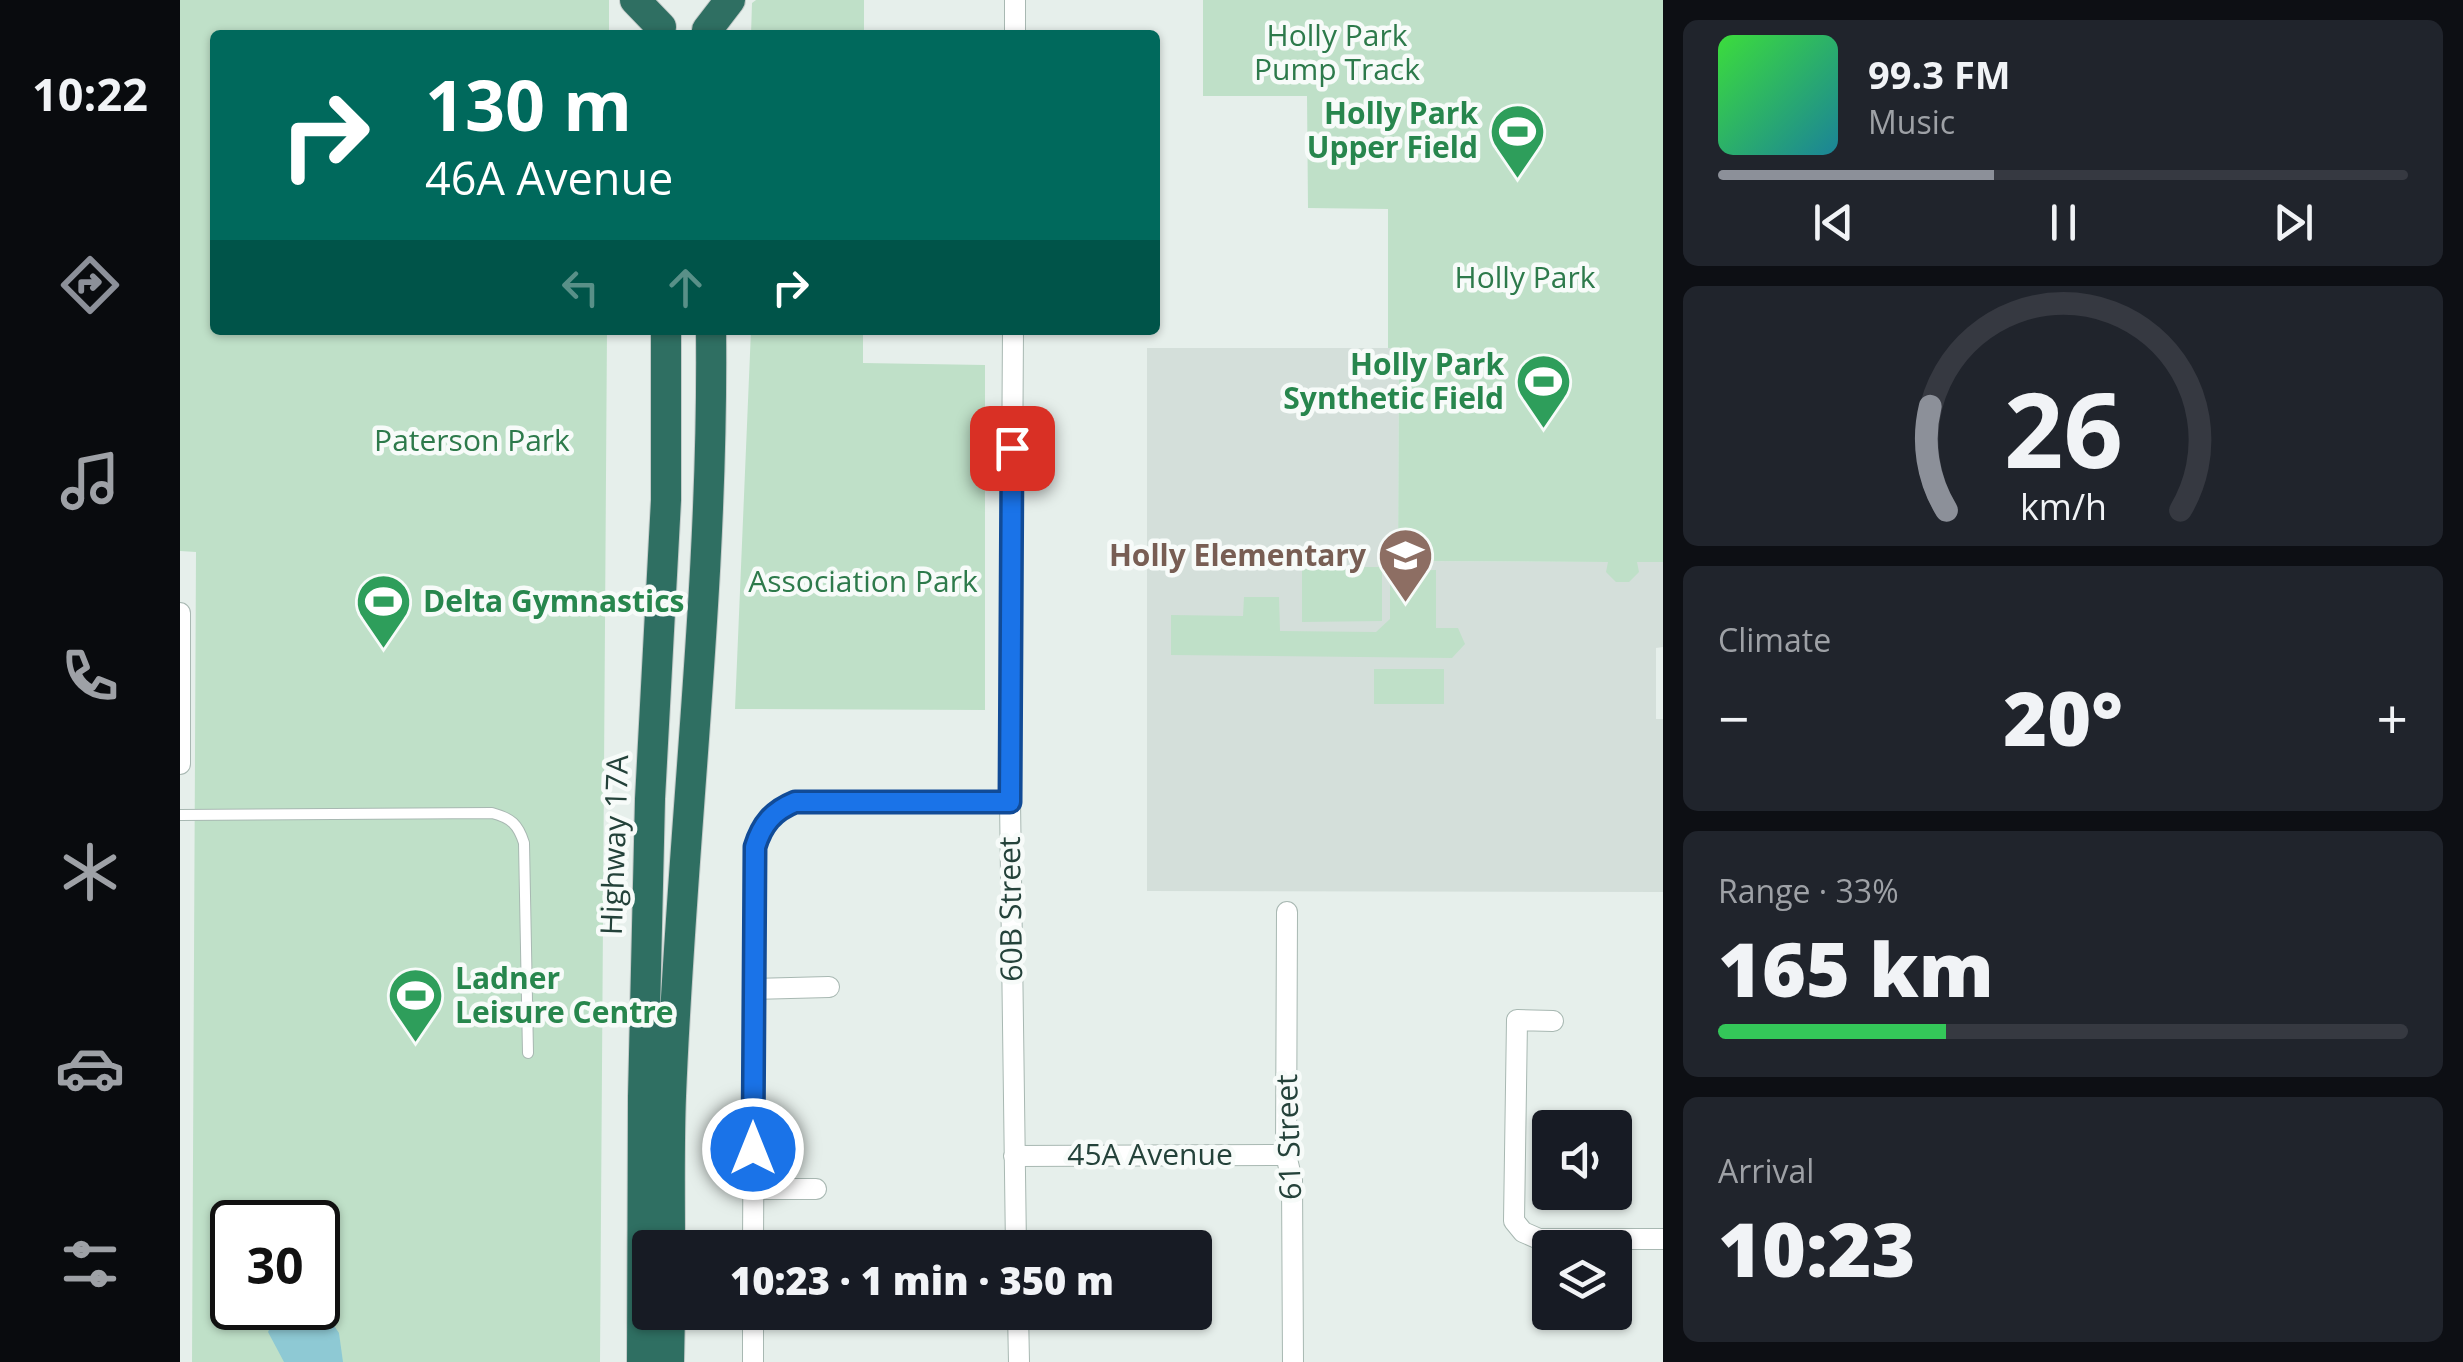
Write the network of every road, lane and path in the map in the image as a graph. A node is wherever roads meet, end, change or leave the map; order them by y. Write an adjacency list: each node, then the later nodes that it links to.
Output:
1 (635, 0): 4 (highway)
2 (730, 0): 5 (highway)
3 (1016, 0): 6 (street)
4 (660, 21)
5 (706, 22)
6 (1015, 30)
7 (666, 335): 30 (highway, Highway 17A)
8 (710, 335): 23 (highway)
9 (1013, 335): 12 (street, 60B Street)
10 (180, 613): 11 (street)
11 (180, 764)
12 (1010, 802): 16 (street); 20 (street, 60B Street)
13 (180, 814): 18 (lane)
14 (1288, 912): 19 (street, 61 Street)
15 (830, 987): 16 (street)
16 (754, 989): 21 (street)
17 (1553, 1021): 26 (street)
18 (528, 1053)
19 (1286, 1155): 20 (street, 45A Avenue); 34 (street, 61 Street)
20 (1014, 1156): 25 (street, 60B Street)
21 (753, 1189): 22 (street); 24 (street)
22 (816, 1189)
23 (670, 1230)
24 (753, 1230)
25 (1016, 1230)
26 (1663, 1239)
27 (670, 1330): 31 (highway)
28 (753, 1330): 32 (street)
29 (1018, 1330): 33 (street)
30 (642, 1362)
31 (669, 1362)
32 (753, 1362)
33 (1019, 1362)
34 (1293, 1362)

